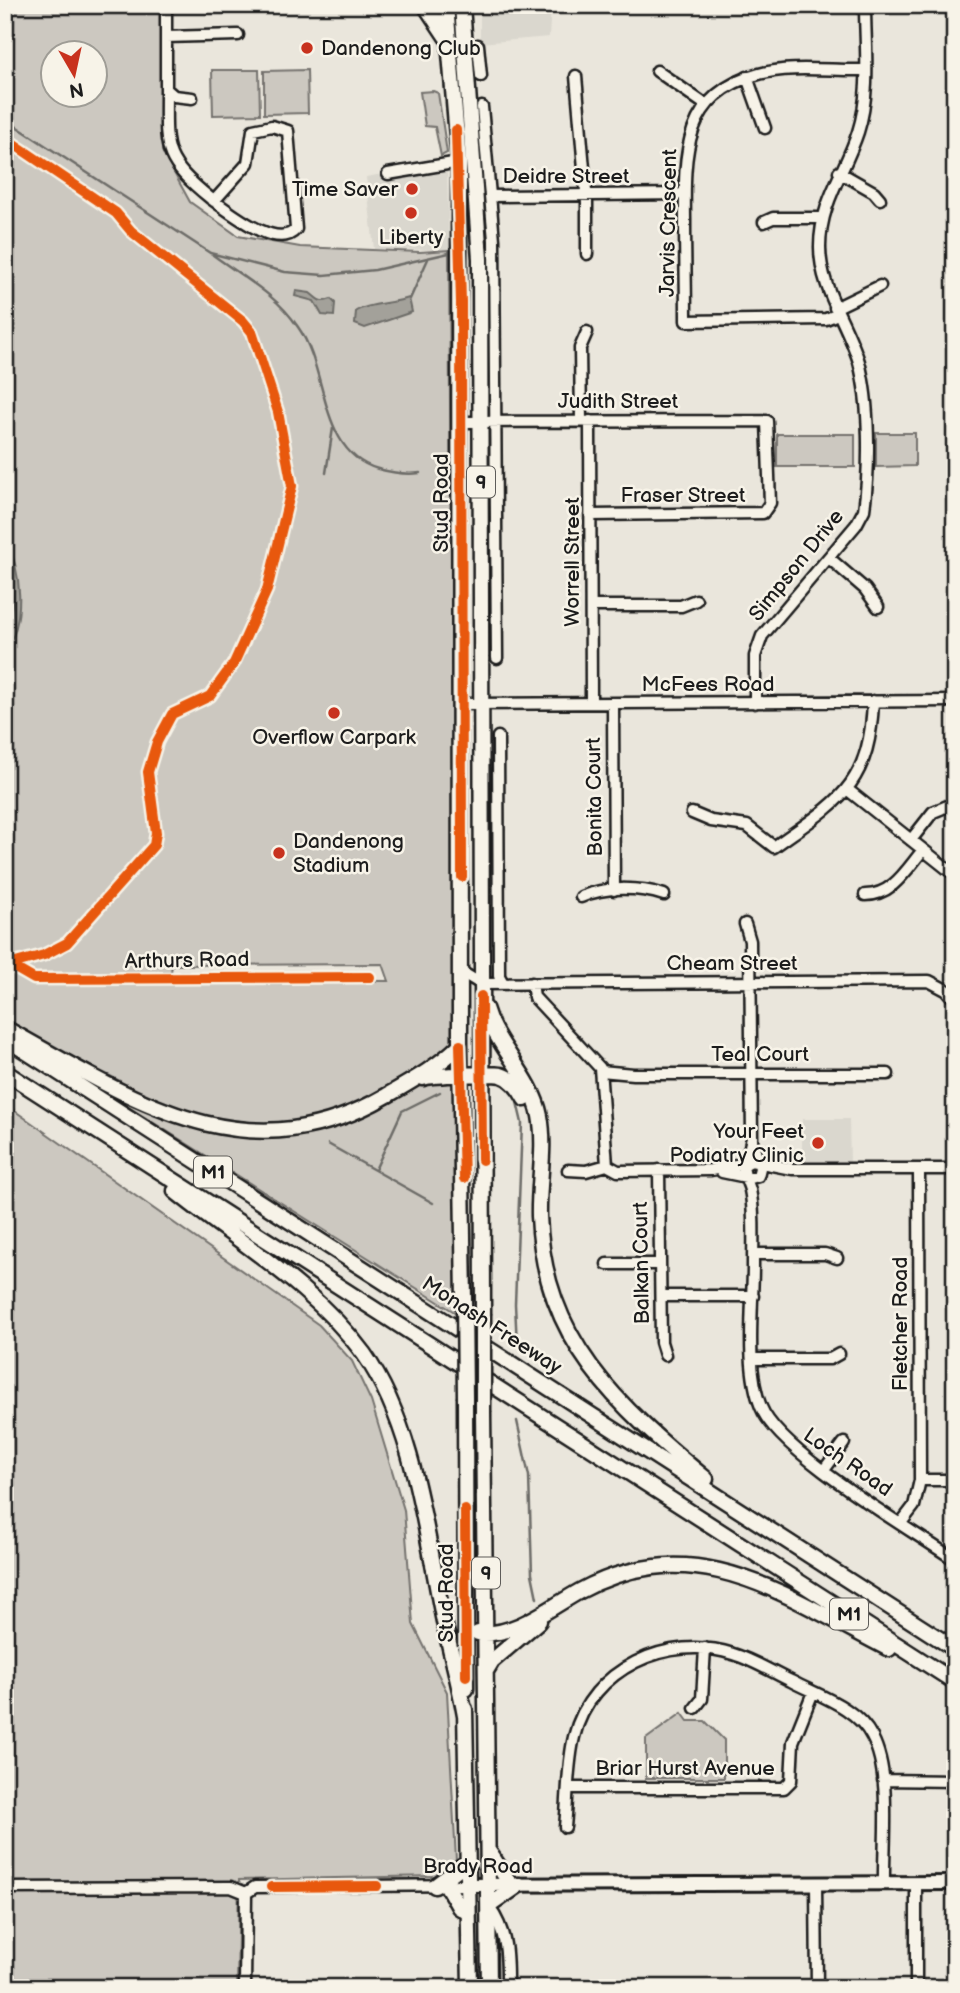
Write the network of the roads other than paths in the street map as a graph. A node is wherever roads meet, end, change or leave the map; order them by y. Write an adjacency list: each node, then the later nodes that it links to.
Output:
1 (166, 5): 7 (street)
2 (425, 5): 8 (highway)
3 (446, 5): 8 (highway, Stud Road / 9)
4 (865, 5): 11 (street, Simpson Drive)
5 (464, 9): 10 (highway, Stud Road / 9)
6 (238, 35): 7 (street)
7 (166, 37): 16 (street)
8 (447, 38): 21 (highway, Stud Road / 9)
9 (478, 45): 10 (street)
10 (473, 61): 13 (street); 36 (highway, Stud Road / 9)
11 (865, 70): 15 (street, Jarvis Crescent); 22 (street, Simpson Drive)
12 (657, 71): 18 (street)
13 (481, 76)
14 (576, 76): 26 (street)
15 (747, 77): 18 (street, Jarvis Crescent); 20 (street)
16 (166, 89): 17 (street); 28 (street)
17 (191, 98)
18 (706, 105): 24 (street, Jarvis Crescent)
19 (482, 107): 25 (street, Stud Road)
20 (765, 128)
21 (459, 162): 23 (street); 38 (highway, Stud Road / 9)
22 (839, 172): 27 (street); 29 (street, Simpson Drive)
23 (388, 174)
24 (684, 194): 26 (street, Deidre Street); 33 (street, Jarvis Crescent)
25 (490, 196): 26 (street, Deidre Street); 36 (street, Stud Road)
26 (586, 196): 31 (street)
27 (880, 199)
28 (214, 201): 28 (street)
29 (822, 218): 30 (street); 33 (street, Simpson Drive)
30 (764, 222)
31 (587, 254)
32 (880, 286): 33 (street)
33 (836, 311): 40 (street, Simpson Drive)
34 (587, 332): 37 (street, Worrell Street)
35 (770, 417): 37 (street, Judith Street); 39 (street, Fraser Street)
36 (488, 421): 37 (street, Judith Street); 38 (street, Judith Street); 44 (street, Stud Road); 50 (highway, Stud Road / 9)
37 (586, 421): 39 (street, Worrell Street)
38 (461, 422): 49 (highway, Stud Road / 9)
39 (591, 515): 42 (street, Worrell Street)
40 (829, 558): 43 (street); 48 (street, Simpson Drive)
41 (696, 600): 42 (street)
42 (591, 606): 47 (street, Worrell Street)
43 (878, 607)
44 (496, 658)
45 (873, 701): 46 (street, McFees Road); 48 (street, McFees Road); 53 (street)
46 (955, 701)
47 (592, 703): 50 (street, McFees Road); 51 (street, McFees Road)
48 (755, 703): 51 (street, McFees Road)
49 (461, 704): 50 (street, McFees Road); 64 (highway, Stud Road / 9)
50 (482, 704): 66 (highway, Stud Road / 9)
51 (612, 704): 59 (street, Bonita Court)
52 (498, 737): 67 (street)
53 (848, 790): 55 (street); 56 (street)
54 (955, 803): 56 (street)
55 (692, 813)
56 (911, 840): 57 (street)
57 (923, 850): 58 (street); 61 (street)
58 (955, 875)
59 (614, 890): 60 (street); 62 (street)
60 (664, 895)
61 (865, 895)
62 (581, 897)
63 (746, 924): 65 (street)
64 (460, 971): 66 (street); 72 (highway, Stud Road / 9)
65 (751, 982): 68 (street, Cheam Street); 69 (street, Cheam Street); 74 (street)
66 (481, 983): 67 (street); 78 (highway, Stud Road / 9); 82 (highway)
67 (503, 983): 68 (street, Cheam Street)
68 (536, 983): 76 (street)
69 (955, 1000)
70 (5, 1028): 79 (highway)
71 (5, 1038): 108 (highway, Monash Freeway / M1)
72 (460, 1045): 77 (highway, Stud Road / 9); 79 (highway)
73 (5, 1072): 81 (highway, M1)
74 (752, 1074): 75 (street, Teal Court); 76 (street, Teal Court); 80 (street)
75 (888, 1074)
76 (601, 1075): 85 (street)
77 (460, 1076): 78 (highway); 79 (highway); 113 (highway, Stud Road / 9, bridge)
78 (481, 1077): 82 (highway); 114 (highway, Stud Road / 9, bridge)
79 (404, 1086)
80 (751, 1138): 83 (street); 84 (street)
81 (118, 1145): 112 (highway); 118 (highway, M1)
82 (540, 1157): 108 (highway)
83 (746, 1163): 84 (street); 90 (street); 92 (street, Loch Road)
84 (758, 1164): 91 (street); 93 (street, Loch Road)
85 (607, 1165): 88 (street); 89 (street)
86 (919, 1169): 87 (street); 91 (street); 106 (street, Fletcher Road)
87 (955, 1169)
88 (568, 1170)
89 (659, 1170): 90 (street); 98 (street, Balkan Court)
90 (711, 1170): 92 (street)
91 (792, 1170): 93 (street)
92 (746, 1176): 93 (street); 94 (street, Loch Road)
93 (758, 1176): 94 (street, Loch Road)
94 (752, 1201): 95 (street, Loch Road)
95 (753, 1254): 96 (street); 100 (street, Loch Road)
96 (837, 1258)
97 (607, 1264): 98 (street)
98 (660, 1264): 99 (street, Balkan Court)
99 (661, 1296): 100 (street); 101 (street, Balkan Court)
100 (753, 1296): 103 (street, Loch Road)
101 (665, 1354)
102 (839, 1354): 103 (street)
103 (753, 1359): 105 (street, Loch Road)
104 (844, 1443): 105 (street)
105 (824, 1470): 109 (street, Loch Road)
106 (920, 1480): 107 (street); 109 (street, Fletcher Road)
107 (955, 1480)
108 (752, 1518): 116 (highway, Monash Freeway / M1)
109 (901, 1523): 110 (street, Loch Road)
110 (955, 1560)
111 (548, 1609): 114 (highway); 117 (highway); 118 (highway)
112 (443, 1614): 113 (highway); 121 (highway)
113 (466, 1632): 114 (highway); 121 (highway, Stud Road / 9)
114 (486, 1634): 117 (highway, Stud Road / 9)
115 (705, 1648): 119 (street); 120 (street); 124 (street)
116 (955, 1649)
117 (486, 1671): 126 (highway, Stud Road / 9)
118 (955, 1683)
119 (813, 1692): 122 (street); 124 (street, Briar Hurst Avenue)
120 (695, 1708)
121 (465, 1716): 127 (highway, Stud Road / 9)
122 (883, 1780): 123 (street); 131 (street)
123 (955, 1781)
124 (569, 1788): 125 (street)
125 (565, 1827)
126 (488, 1850): 133 (highway, Stud Road / 9); 134 (highway)
127 (467, 1862): 132 (highway, Stud Road / 9); 135 (highway)
128 (916, 1883): 129 (main road, Brady Road); 131 (main road, Brady Road); 145 (street)
129 (955, 1883)
130 (816, 1884): 131 (main road, Brady Road); 134 (main road, Brady Road); 144 (street)
131 (884, 1884)
132 (467, 1885): 133 (main road, Brady Road); 135 (street, Brady Road); 139 (highway, Stud Road / 9)
133 (489, 1885): 134 (main road, Brady Road); 138 (highway, Stud Road / 9)
134 (515, 1885): 138 (highway)
135 (441, 1886): 137 (street, Brady Road); 139 (highway)
136 (5, 1888): 137 (street, Brady Road)
137 (246, 1893): 140 (street)
138 (489, 1906): 142 (highway, Stud Road / 9); 143 (street)
139 (467, 1912): 141 (highway, Stud Road / 9)
140 (245, 1988)
141 (470, 1988)
142 (489, 1988)
143 (508, 1988)
144 (817, 1988)
145 (916, 1988)

